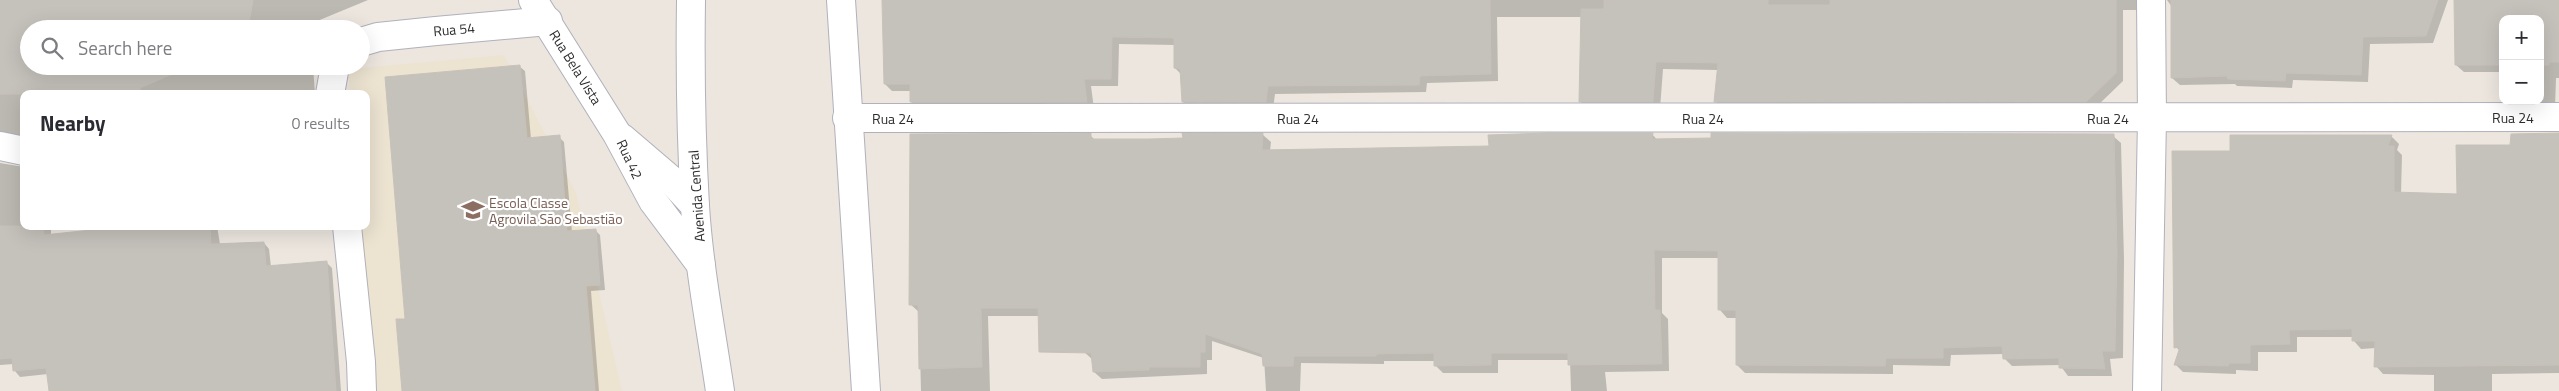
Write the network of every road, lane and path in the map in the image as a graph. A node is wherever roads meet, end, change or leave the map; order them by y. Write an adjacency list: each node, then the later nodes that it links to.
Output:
1 (691, 0): 14 (street, Avenida Central)
2 (841, 0): 9 (street)
3 (2151, 0): 10 (street)
4 (540, 11): 5 (street, Rua 54); 11 (street, Rua Bela Vista)
5 (370, 39)
6 (333, 75): 7 (street)
7 (331, 90)
8 (2559, 117): 10 (street, Rua 24)
9 (847, 118): 10 (street, Rua 24); 19 (street)
10 (2152, 118): 20 (street)
11 (617, 134): 14 (street, Rua 42); 16 (street, Rua 42)
12 (0, 146): 13 (street)
13 (20, 149)
14 (695, 206): 16 (street, Avenida Central)
15 (347, 230): 17 (street)
16 (701, 265): 18 (street, Avenida Central)
17 (362, 391)
18 (720, 391)
19 (866, 391)
20 (2147, 391)

